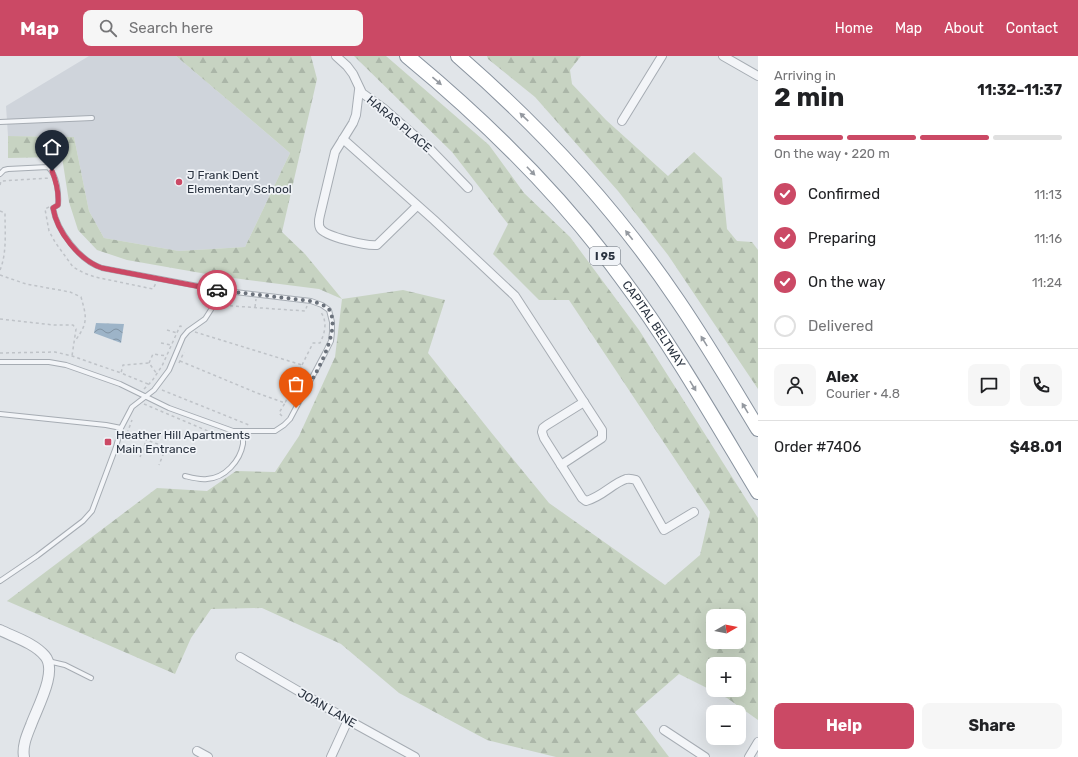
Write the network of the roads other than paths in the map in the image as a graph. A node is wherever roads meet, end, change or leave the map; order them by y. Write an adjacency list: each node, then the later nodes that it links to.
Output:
1 (336, 56): 7 (street, HARAS PLACE)
2 (407, 56): 25 (highway, CAPITAL BELTWAY / I 95, one-way to 25)
3 (458, 56): 21 (highway, I 95, one-way to 3)
4 (662, 56): 9 (street)
5 (723, 56): 6 (street)
6 (758, 76)
7 (359, 90): 11 (street); 13 (street, HARAS PLACE)
8 (92, 118): 10 (lane)
9 (622, 121)
10 (0, 122)
11 (343, 139): 14 (street); 14 (street)
12 (0, 174): 15 (lane)
13 (468, 188)
14 (417, 206): 18 (street)
15 (210, 289): 17 (lane); 22 (lane)
16 (0, 362): 17 (lane)
17 (147, 397): 20 (lane); 22 (lane)
18 (584, 402): 23 (street); 23 (street)
19 (0, 414): 20 (lane)
20 (121, 428): 27 (lane)
21 (758, 429)
22 (243, 431): 24 (lane)
23 (561, 465): 26 (street)
24 (186, 476)
25 (758, 492)
26 (694, 512)
27 (0, 581)
28 (0, 630): 30 (street)
29 (240, 657): 32 (street, JOAN LANE)
30 (48, 661): 31 (lane); 36 (street)
31 (91, 678)
32 (348, 720): 38 (street); 39 (street, JOAN LANE)
33 (664, 730): 40 (street)
34 (758, 742): 41 (street)
35 (197, 751): 37 (street)
36 (24, 757)
37 (208, 757)
38 (331, 757)
39 (415, 757)
40 (705, 757)
41 (749, 757)

